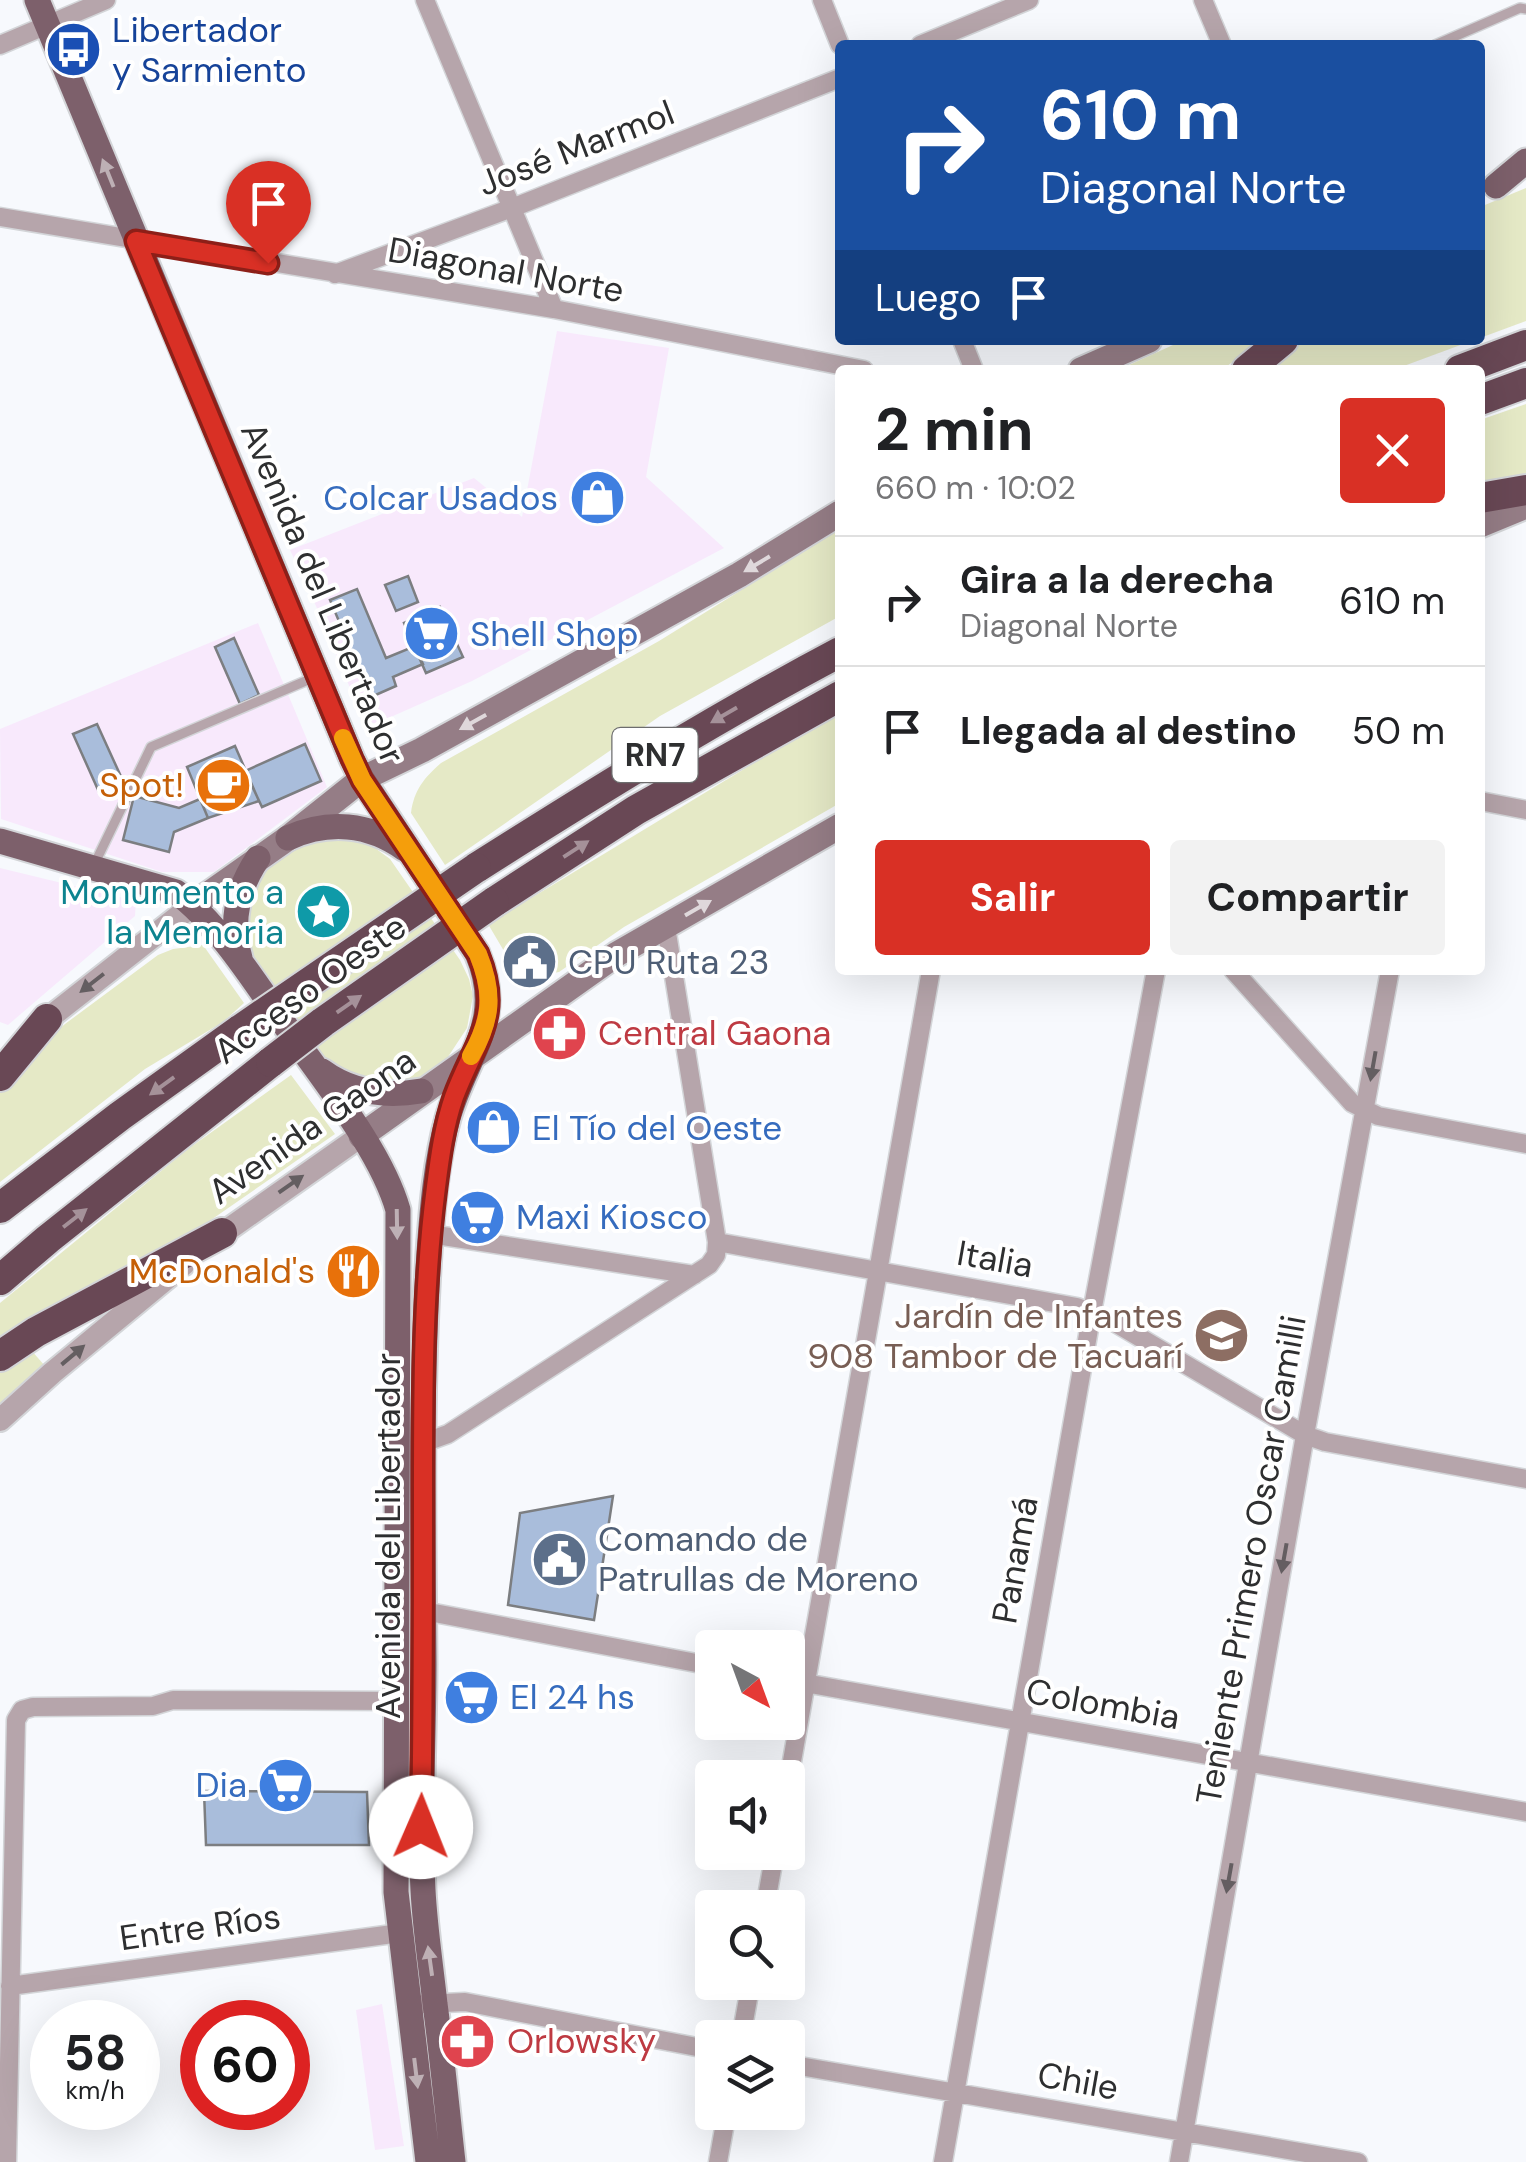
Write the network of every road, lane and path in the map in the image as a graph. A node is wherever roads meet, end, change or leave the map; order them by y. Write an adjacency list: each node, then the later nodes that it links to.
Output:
1 (37, 0): 8 (main road, Avenida del Libertador)
2 (106, 0): 8 (street)
3 (425, 0): 18 (street)
4 (822, 0): 9 (street)
5 (1028, 0): 10 (street)
6 (1203, 0): 11 (street)
7 (1526, 9): 12 (lane)
8 (47, 24): 13 (street); 20 (main road, Avenida del Libertador, one-way to 8)
9 (838, 40)
10 (932, 40)
11 (1220, 40)
12 (1447, 40)
13 (0, 44)
14 (835, 80): 18 (street, José Marmol)
15 (1526, 161): 17 (main road)
16 (1526, 175): 17 (main road)
17 (1488, 189)
18 (512, 208): 21 (street, José Marmol); 22 (street)
19 (0, 218): 20 (street, Diagonal Norte)
20 (136, 241): 21 (street, Diagonal Norte); 39 (main road, Avenida del Libertador)
21 (334, 274): 22 (street, Diagonal Norte)
22 (554, 309): 26 (street, Diagonal Norte)
23 (1138, 345): 27 (main road)
24 (1276, 345): 28 (highway)
25 (1526, 346): 29 (highway)
26 (839, 365)
27 (1092, 365)
28 (1253, 365)
29 (1474, 365)
30 (1526, 382): 31 (highway)
31 (1485, 398)
32 (1526, 490): 33 (highway)
33 (1485, 497)
34 (1526, 506): 36 (main road)
35 (835, 516): 42 (main road, one-way to 42)
36 (1485, 522)
37 (835, 642): 40 (highway)
38 (835, 655): 40 (highway, Acceso Oeste / RN7)
39 (318, 676): 42 (main road, Avenida del Libertador); 50 (lane)
40 (765, 691): 67 (highway, Acceso Oeste / RN7, one-way to 67, bridge)
41 (835, 699): 73 (highway, Acceso Oeste / RN7, one-way to 41, bridge)
42 (362, 780): 46 (main road); 48 (main road, Avenida del Libertador)
43 (1485, 802): 44 (street)
44 (1526, 810)
45 (835, 829): 52 (main road, Avenida Gaona, one-way to 45)
46 (288, 838): 48 (main road); 49 (main road)
47 (0, 841): 50 (main road)
48 (412, 856): 59 (main road, Avenida del Libertador)
49 (258, 858): 51 (main road); 53 (main road)
50 (93, 868): 51 (main road)
51 (193, 905): 53 (main road, Avenida del Libertador); 58 (street, one-way to 58)
52 (666, 927): 59 (main road, Avenida Gaona); 70 (street)
53 (244, 968): 61 (main road, Avenida del Libertador)
54 (930, 975): 71 (street)
55 (1155, 975): 74 (street, Panamá)
56 (1237, 975): 64 (street)
57 (1389, 975): 64 (street, Teniente Primero Oscar Camilli, one-way to 64)
58 (47, 1019): 60 (street); 62 (highway)
59 (470, 1056): 63 (main road, Avenida Gaona); 69 (main road, Avenida del Libertador)
60 (0, 1057)
61 (310, 1061): 63 (main road); 65 (main road, Avenida del Libertador)
62 (0, 1076)
63 (421, 1091): 65 (main road, Avenida Gaona)
64 (1364, 1111): 66 (street); 77 (street, Teniente Primero Oscar Camilli)
65 (362, 1136): 68 (street, Avenida Gaona, one-way to 65); 84 (main road, Avenida del Libertador, one-way to 84)
66 (1526, 1144)
67 (0, 1208)
68 (222, 1232): 75 (highway); 76 (street, Avenida Gaona, one-way to 68)
69 (430, 1234): 72 (street); 78 (main road, Avenida del Libertador)
70 (717, 1242): 71 (street, Italia); 72 (street)
71 (878, 1271): 74 (street, Italia); 81 (street)
72 (694, 1275): 78 (street)
73 (0, 1280)
74 (1092, 1312): 77 (street, Italia); 85 (street, Panamá)
75 (0, 1356)
76 (0, 1420)
77 (1305, 1435): 79 (street, Italia); 86 (street, Teniente Primero Oscar Camilli, one-way to 86)
78 (423, 1443): 80 (main road, Avenida del Libertador)
79 (1526, 1479)
80 (424, 1611): 82 (street); 90 (main road, Avenida del Libertador, one-way to 80)
81 (805, 1641)
82 (695, 1663)
83 (805, 1682): 85 (street, Colombia)
84 (394, 1701): 88 (main road, Avenida del Libertador); 89 (street)
85 (1019, 1722): 86 (street, Colombia); 94 (street, Panamá)
86 (1249, 1764): 87 (street, Colombia); 96 (street, Teniente Primero Oscar Camilli, one-way to 96)
87 (1526, 1812)
88 (400, 1933): 89 (street, Entre Ríos); 91 (main road, Avenida del Libertador)
89 (10, 1986): 97 (street)
90 (435, 2003): 91 (street); 92 (street); 99 (main road, Avenida del Libertador)
91 (408, 2006): 98 (main road, Avenida del Libertador, one-way to 98)
92 (695, 2047)
93 (805, 2067): 94 (street, Chile)
94 (956, 2093): 96 (street, Chile); 101 (street, Panamá)
95 (724, 2130): 100 (street)
96 (1184, 2132): 102 (street, Teniente Primero Oscar Camilli); 103 (street, Chile)
97 (8, 2162)
98 (428, 2162)
99 (453, 2162)
100 (718, 2162)
101 (943, 2162)
102 (1179, 2162)
103 (1358, 2162)

